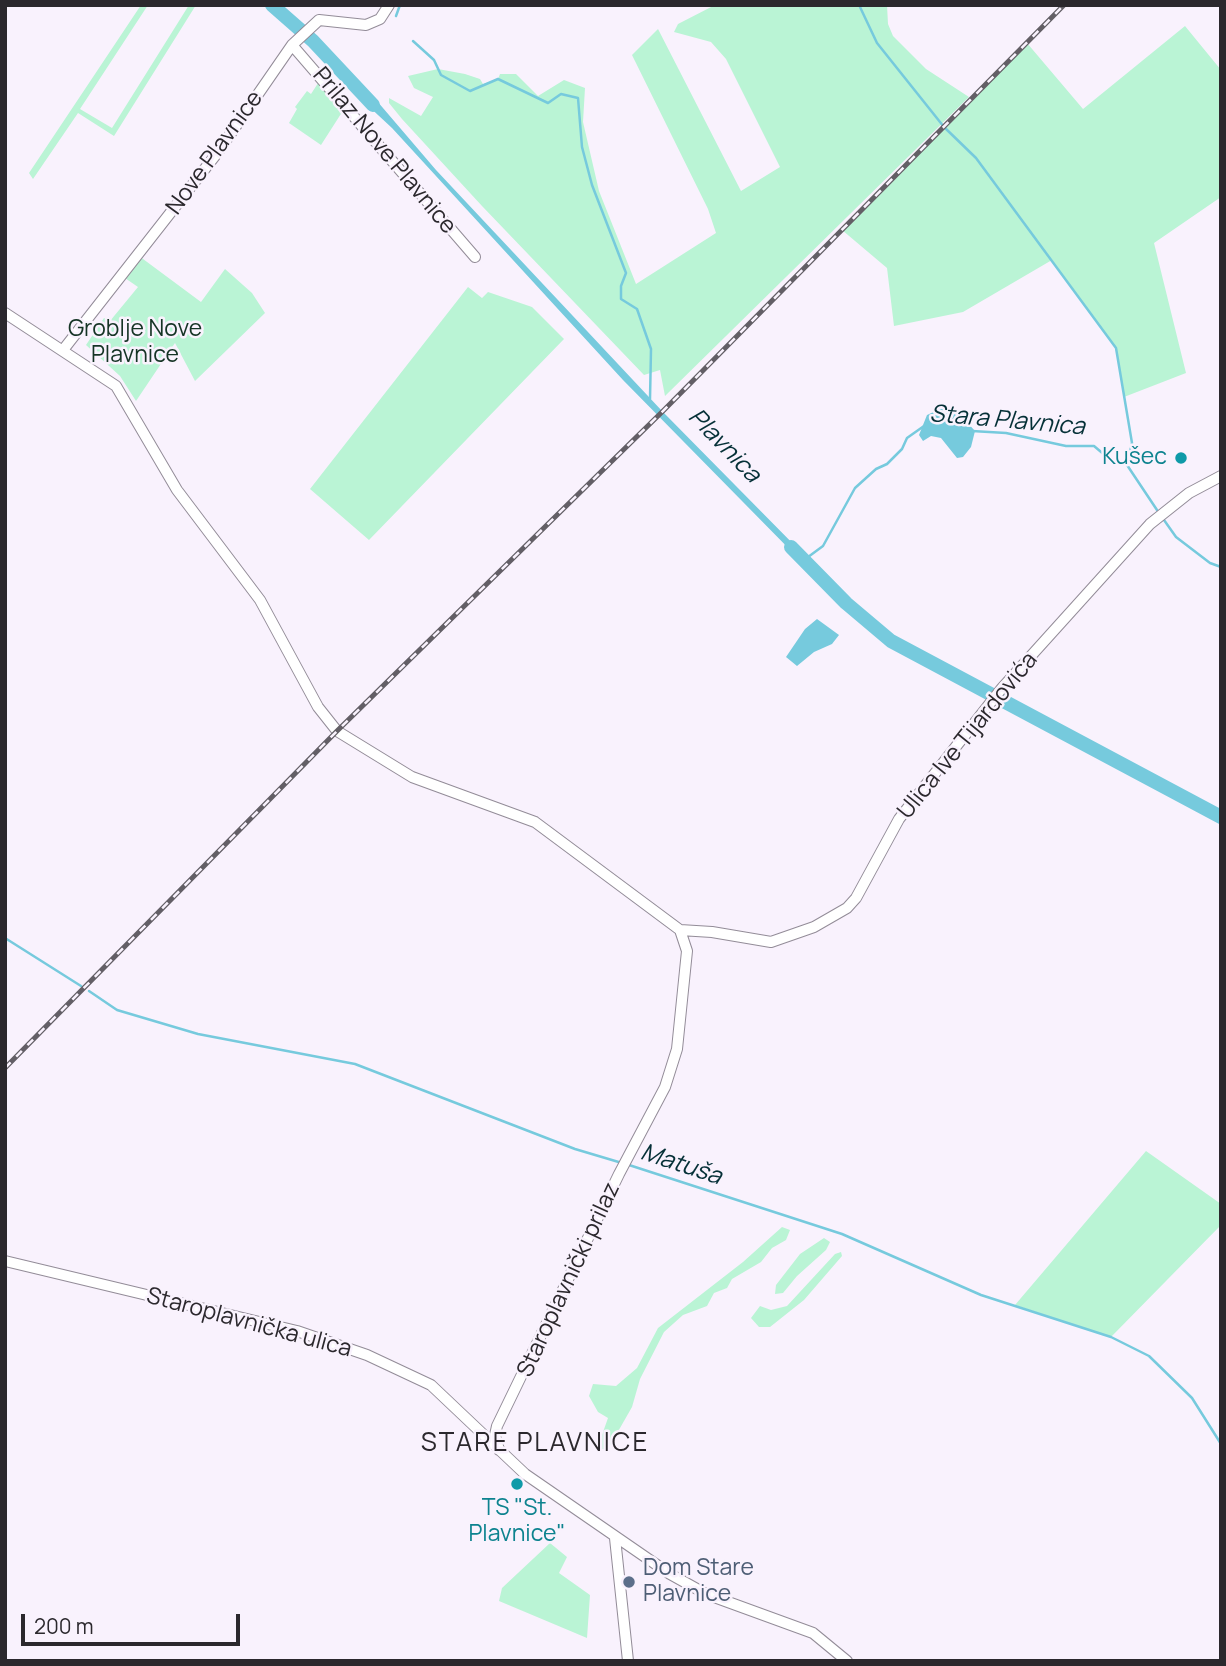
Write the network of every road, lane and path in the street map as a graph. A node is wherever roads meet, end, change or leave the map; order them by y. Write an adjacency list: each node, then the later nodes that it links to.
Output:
1 (389, 5): 2 (street, Nove Plavnice)
2 (295, 42): 3 (street, Prilaz Nove Plavnice); 5 (street, Nove Plavnice)
3 (475, 257)
4 (5, 313): 5 (street)
5 (63, 350): 7 (street)
6 (1221, 476): 8 (street, Ulica Ive Tijardovića)
7 (680, 930): 8 (street, Ulica Ive Tijardovića); 9 (street, Staroplavnički prilaz)
8 (701, 933): 9 (street)
9 (687, 951): 12 (street, Staroplavnički prilaz)
10 (5, 1261): 11 (street, Staroplavnička ulica)
11 (474, 1426): 12 (street); 13 (street, Staroplavnička ulica)
12 (497, 1426): 13 (street)
13 (499, 1450): 14 (street, Staroplavnička ulica)
14 (615, 1538): 15 (street); 16 (street, Staroplavnička ulica)
15 (628, 1661)
16 (847, 1661)

